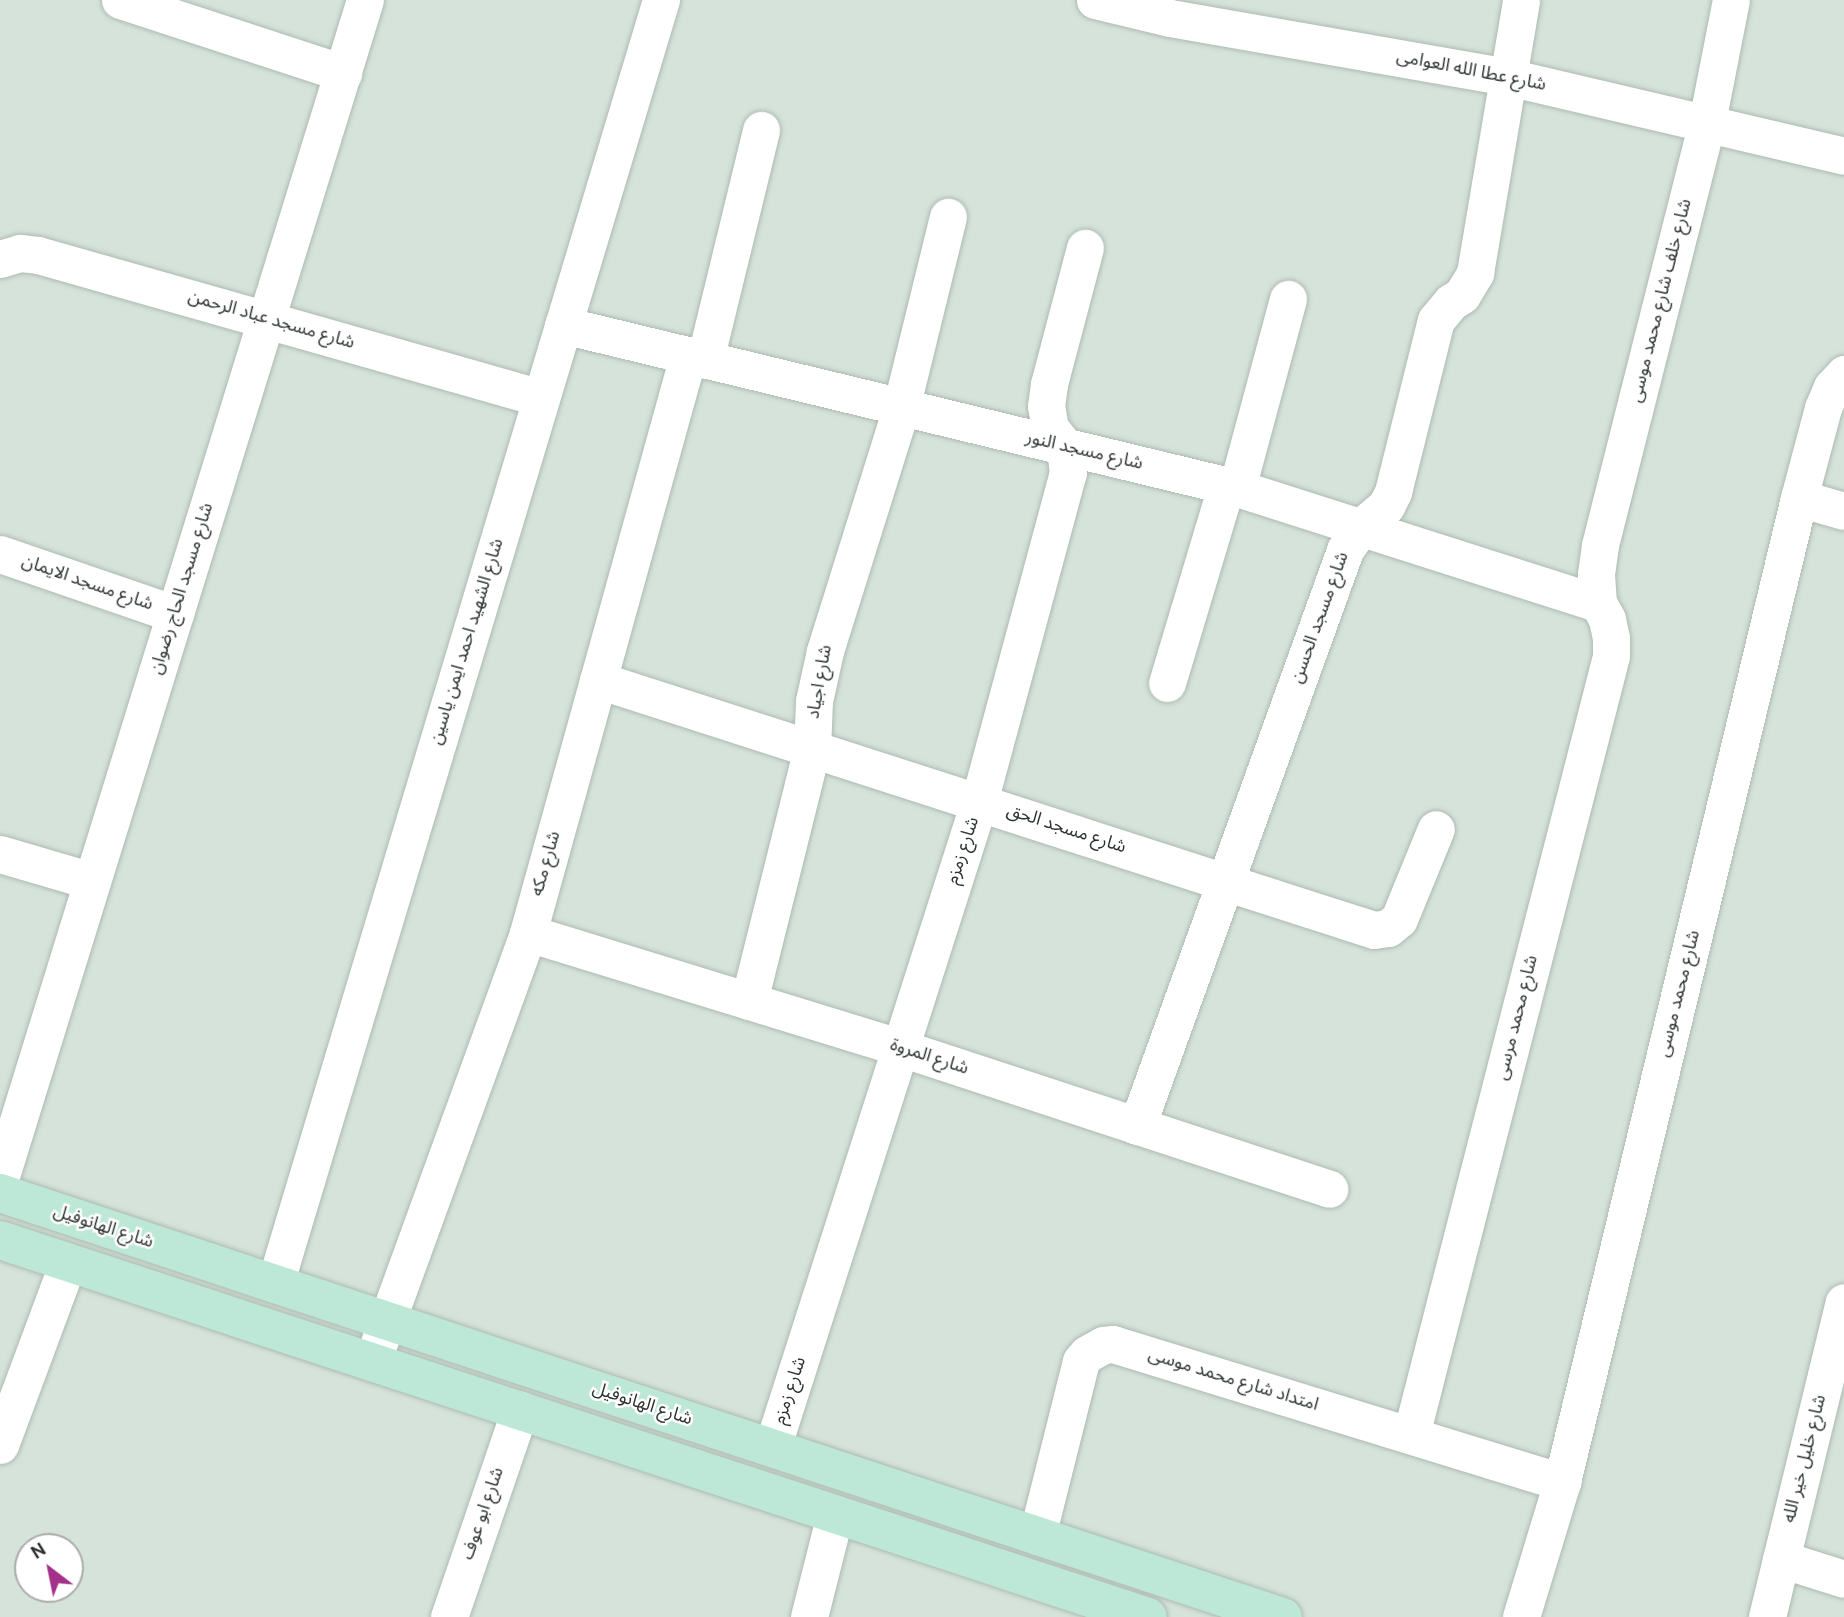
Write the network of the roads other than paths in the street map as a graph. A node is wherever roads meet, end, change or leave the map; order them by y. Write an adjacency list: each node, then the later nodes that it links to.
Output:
1 (120, 0): 8 (street)
2 (365, 0): 8 (street, شارع مسجد الحاج رضوان)
3 (661, 0): 18 (street, شارع الشهيد احمد ايمن ياسين)
4 (1095, 0): 7 (street, شارع عطا الله العوامى)
5 (1521, 0): 9 (street, شارع مسجد الحسن)
6 (1731, 0): 10 (street, شارع خلف شارع محمد موسى)
7 (1172, 9): 9 (street, شارع عطا الله العوامى)
8 (343, 73): 17 (street, شارع مسجد الحاج رضوان)
9 (1508, 77): 10 (street, شارع عطا الله العوامى); 27 (street, شارع مسجد الحسن)
10 (1707, 122): 12 (street, شارع عطا الله العوامى); 29 (street, شارع خلف شارع محمد موسى)
11 (761, 130): 19 (street, شارع مكه)
12 (1844, 156)
13 (948, 217): 22 (street, شارع اجياد)
14 (1085, 248): 23 (street, شارع زمزم)
15 (0, 259): 17 (street, شارع مسجد عباد الرحمن)
16 (1288, 299): 24 (street)
17 (266, 320): 21 (street, شارع مسجد عباد الرحمن); 30 (street, شارع مسجد الحاج رضوان)
18 (563, 325): 19 (street, شارع مسجد النور); 21 (street, شارع الشهيد احمد ايمن ياسين)
19 (697, 358): 22 (street, شارع مسجد النور); 31 (street, شارع مكه)
20 (1844, 374): 25 (street, شارع محمد موسى)
21 (541, 398): 48 (street, شارع الشهيد احمد ايمن ياسين)
22 (901, 408): 23 (street, شارع مسجد النور); 33 (street, شارع اجياد)
23 (1065, 447): 24 (street, شارع مسجد النور); 34 (street, شارع زمزم)
24 (1232, 487): 27 (street, شارع مسجد النور); 32 (street)
25 (1799, 498): 26 (street); 56 (street, شارع محمد موسى)
26 (1844, 511)
27 (1361, 527): 29 (street, شارع مسجد النور); 38 (street, شارع مسجد الحسن)
28 (0, 554): 30 (street, شارع مسجد الايمان)
29 (1598, 603): 53 (street, شارع محمد مرسى)
30 (175, 614): 37 (street, شارع مسجد الحاج رضوان)
31 (598, 680): 33 (street, شارع مسجد الحق); 39 (street, شارع مكه)
32 (1167, 683)
33 (812, 749): 34 (street, شارع مسجد الحق); 40 (street, شارع اجياد)
34 (979, 803): 38 (street, شارع مسجد الحق); 41 (street, شارع زمزم)
35 (1436, 830): 38 (street, شارع مسجد الحق)
36 (0, 854): 37 (street)
37 (92, 881): 43 (street, شارع مسجد الحاج رضوان)
38 (1225, 882): 42 (street, شارع مسجد الحسن)
39 (527, 933): 40 (street, شارع المروة); 50 (street, شارع مكه)
40 (749, 1001): 41 (street, شارع المروة)
41 (901, 1048): 42 (street, شارع المروة); 55 (street, شارع زمزم)
42 (1137, 1126): 44 (street, شارع المروة)
43 (0, 1179)
44 (1329, 1189)
45 (0, 1193): 48 (street, شارع الهانوفيل)
46 (0, 1240): 47 (street)
47 (68, 1262): 51 (street); 54 (street)
48 (275, 1284): 50 (street, شارع الهانوفيل)
49 (1844, 1302): 59 (street, شارع خليل خير الله)
50 (387, 1321): 51 (street, شارع مكه); 55 (street, شارع الهانوفيل)
51 (372, 1362): 52 (street)
52 (520, 1410): 57 (street); 61 (street, شارع ابو عوف)
53 (1410, 1435): 56 (street, امتداد شارع محمد موسى); 58 (street, امتداد شارع محمد موسى)
54 (0, 1445)
55 (772, 1448): 58 (street, شارع الهانوفيل)
56 (1562, 1482): 65 (street, شارع محمد موسى)
57 (835, 1514): 62 (street); 63 (street)
58 (1037, 1536): 64 (street, شارع الهانوفيل)
59 (1781, 1559): 60 (street); 66 (street, شارع خليل خير الله)
60 (1844, 1579)
61 (449, 1617)
62 (809, 1617)
63 (1148, 1617)
64 (1283, 1617)
65 (1521, 1617)
66 (1767, 1617)

